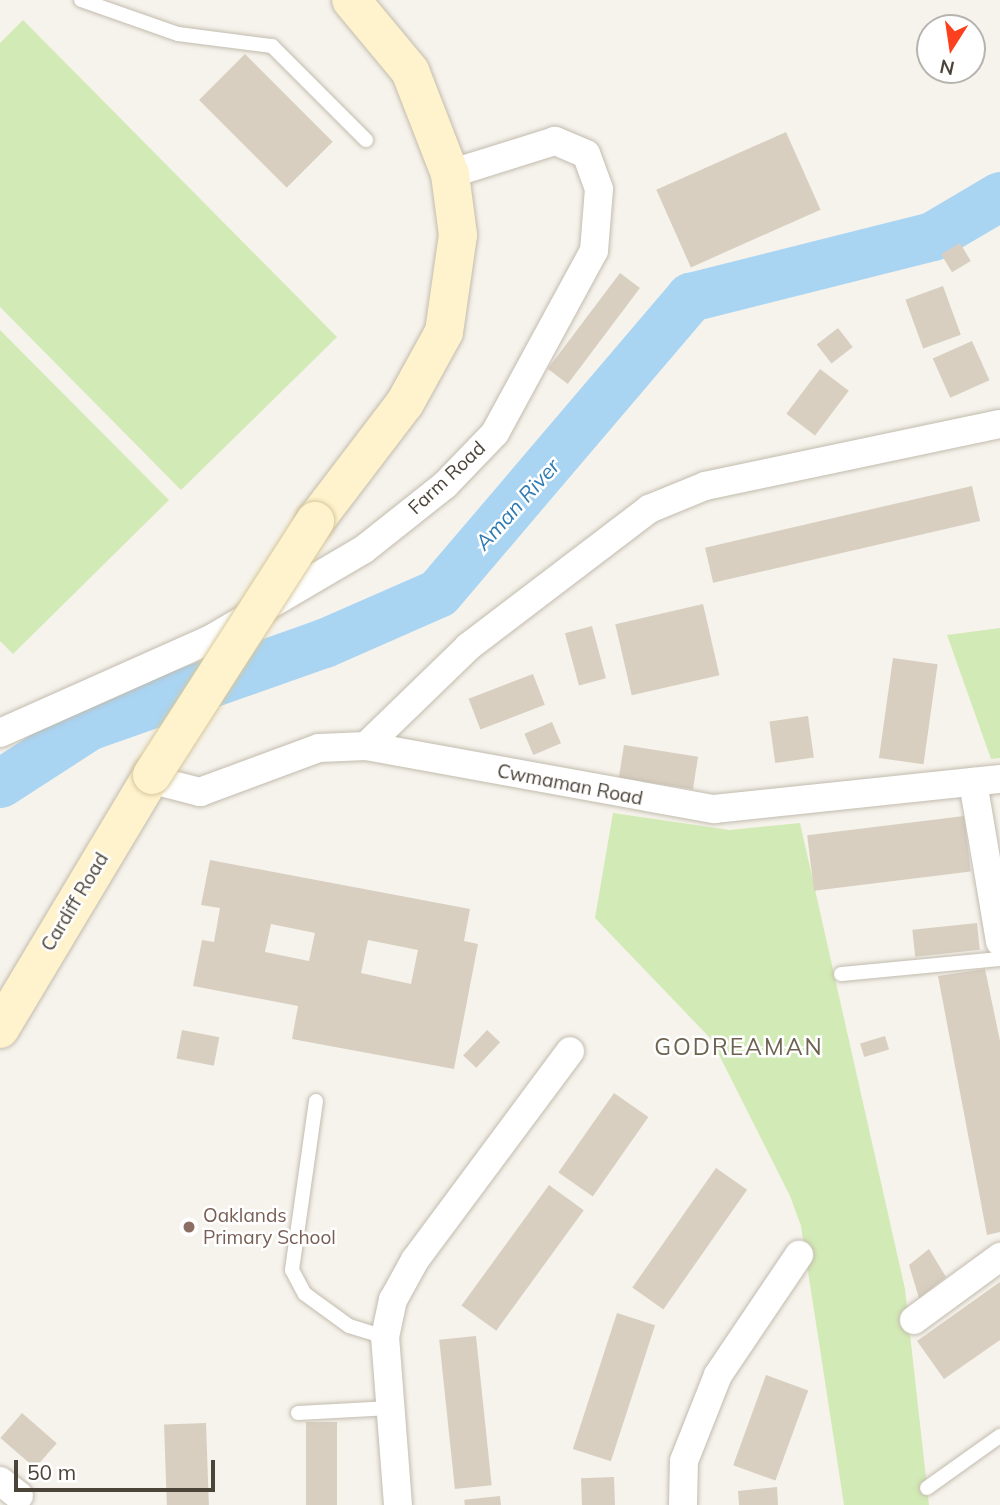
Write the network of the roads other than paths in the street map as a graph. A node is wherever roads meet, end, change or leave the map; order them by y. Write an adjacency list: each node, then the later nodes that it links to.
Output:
1 (81, 0): 3 (lane)
2 (351, 0): 4 (main road, Cardiff Road)
3 (366, 139)
4 (450, 174): 6 (street, Farm Road); 8 (main road, Cardiff Road, bridge)
5 (1000, 424): 7 (street)
6 (0, 733)
7 (366, 746): 8 (street, Cwmaman Road); 9 (street, Cwmaman Road)
8 (151, 777): 13 (main road, Cardiff Road)
9 (986, 780): 10 (street)
10 (1000, 942)
11 (1000, 959): 12 (lane)
12 (841, 974)
13 (0, 1029)
14 (570, 1051): 19 (street)
15 (316, 1101): 19 (lane)
16 (799, 1255): 25 (street)
17 (1000, 1257): 18 (street)
18 (914, 1320)
19 (385, 1337): 20 (street)
20 (391, 1408): 21 (lane); 24 (street)
21 (298, 1413)
22 (1000, 1436): 23 (lane)
23 (927, 1488)
24 (398, 1505)
25 (683, 1505)

